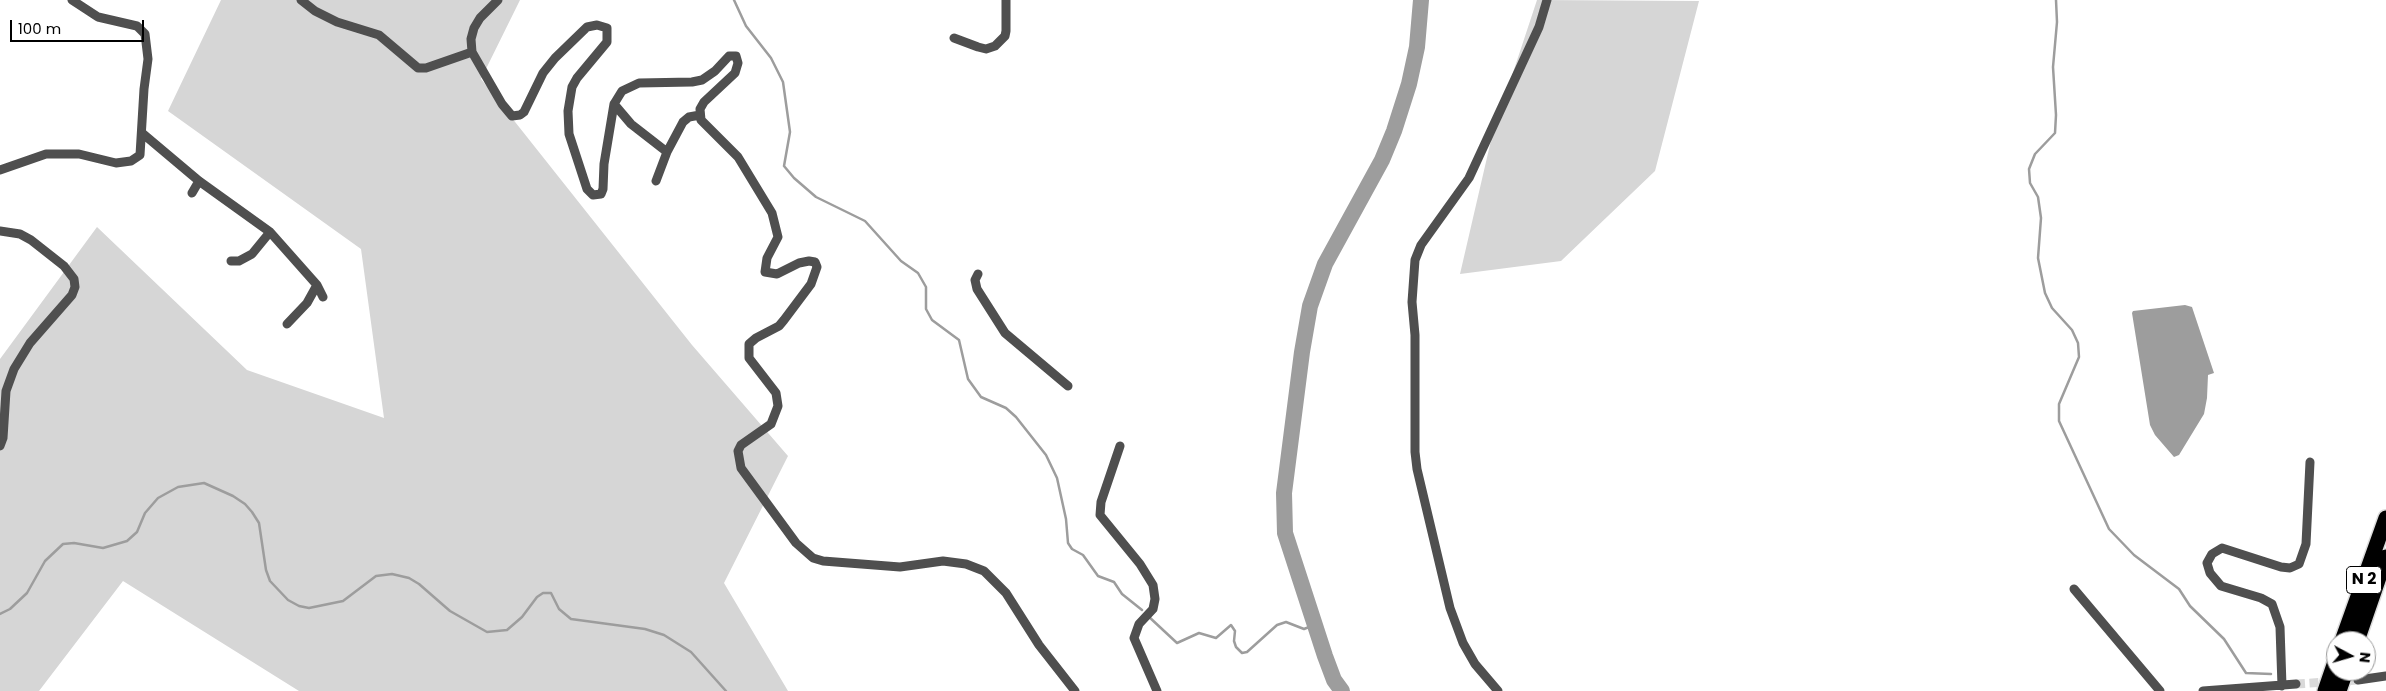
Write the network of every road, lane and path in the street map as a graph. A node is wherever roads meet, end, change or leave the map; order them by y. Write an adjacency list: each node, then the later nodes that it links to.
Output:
1 (72, 0): 10 (street)
2 (301, 0): 7 (street)
3 (498, 0): 7 (street)
4 (1006, 0): 6 (street)
5 (1547, 0): 38 (street)
6 (954, 38)
7 (472, 52): 8 (street)
8 (614, 104): 9 (street); 11 (street)
9 (700, 115): 11 (street); 36 (street)
10 (142, 133): 12 (street); 13 (street)
11 (667, 152): 14 (street)
12 (0, 170)
13 (199, 181): 15 (street); 17 (street)
14 (656, 181)
15 (192, 193)
16 (0, 231): 24 (street)
17 (270, 232): 18 (street); 20 (street)
18 (231, 261)
19 (978, 274): 23 (street)
20 (317, 285): 21 (street); 22 (street)
21 (324, 297)
22 (287, 324)
23 (1068, 386)
24 (0, 446)
25 (1120, 446): 37 (street)
26 (2310, 462): 34 (street)
27 (2386, 518): 30 (highway, N 2)
28 (2386, 557): 31 (highway, N 2)
29 (2074, 589): 39 (street)
30 (2346, 631)
31 (2360, 631)
32 (2347, 681): 41 (highway)
33 (2296, 684): 34 (street)
34 (2282, 686): 35 (street)
35 (2255, 689): 40 (street)
36 (1075, 691)
37 (1157, 691)
38 (1498, 691)
39 (2160, 691)
40 (2203, 691)
41 (2339, 691)

